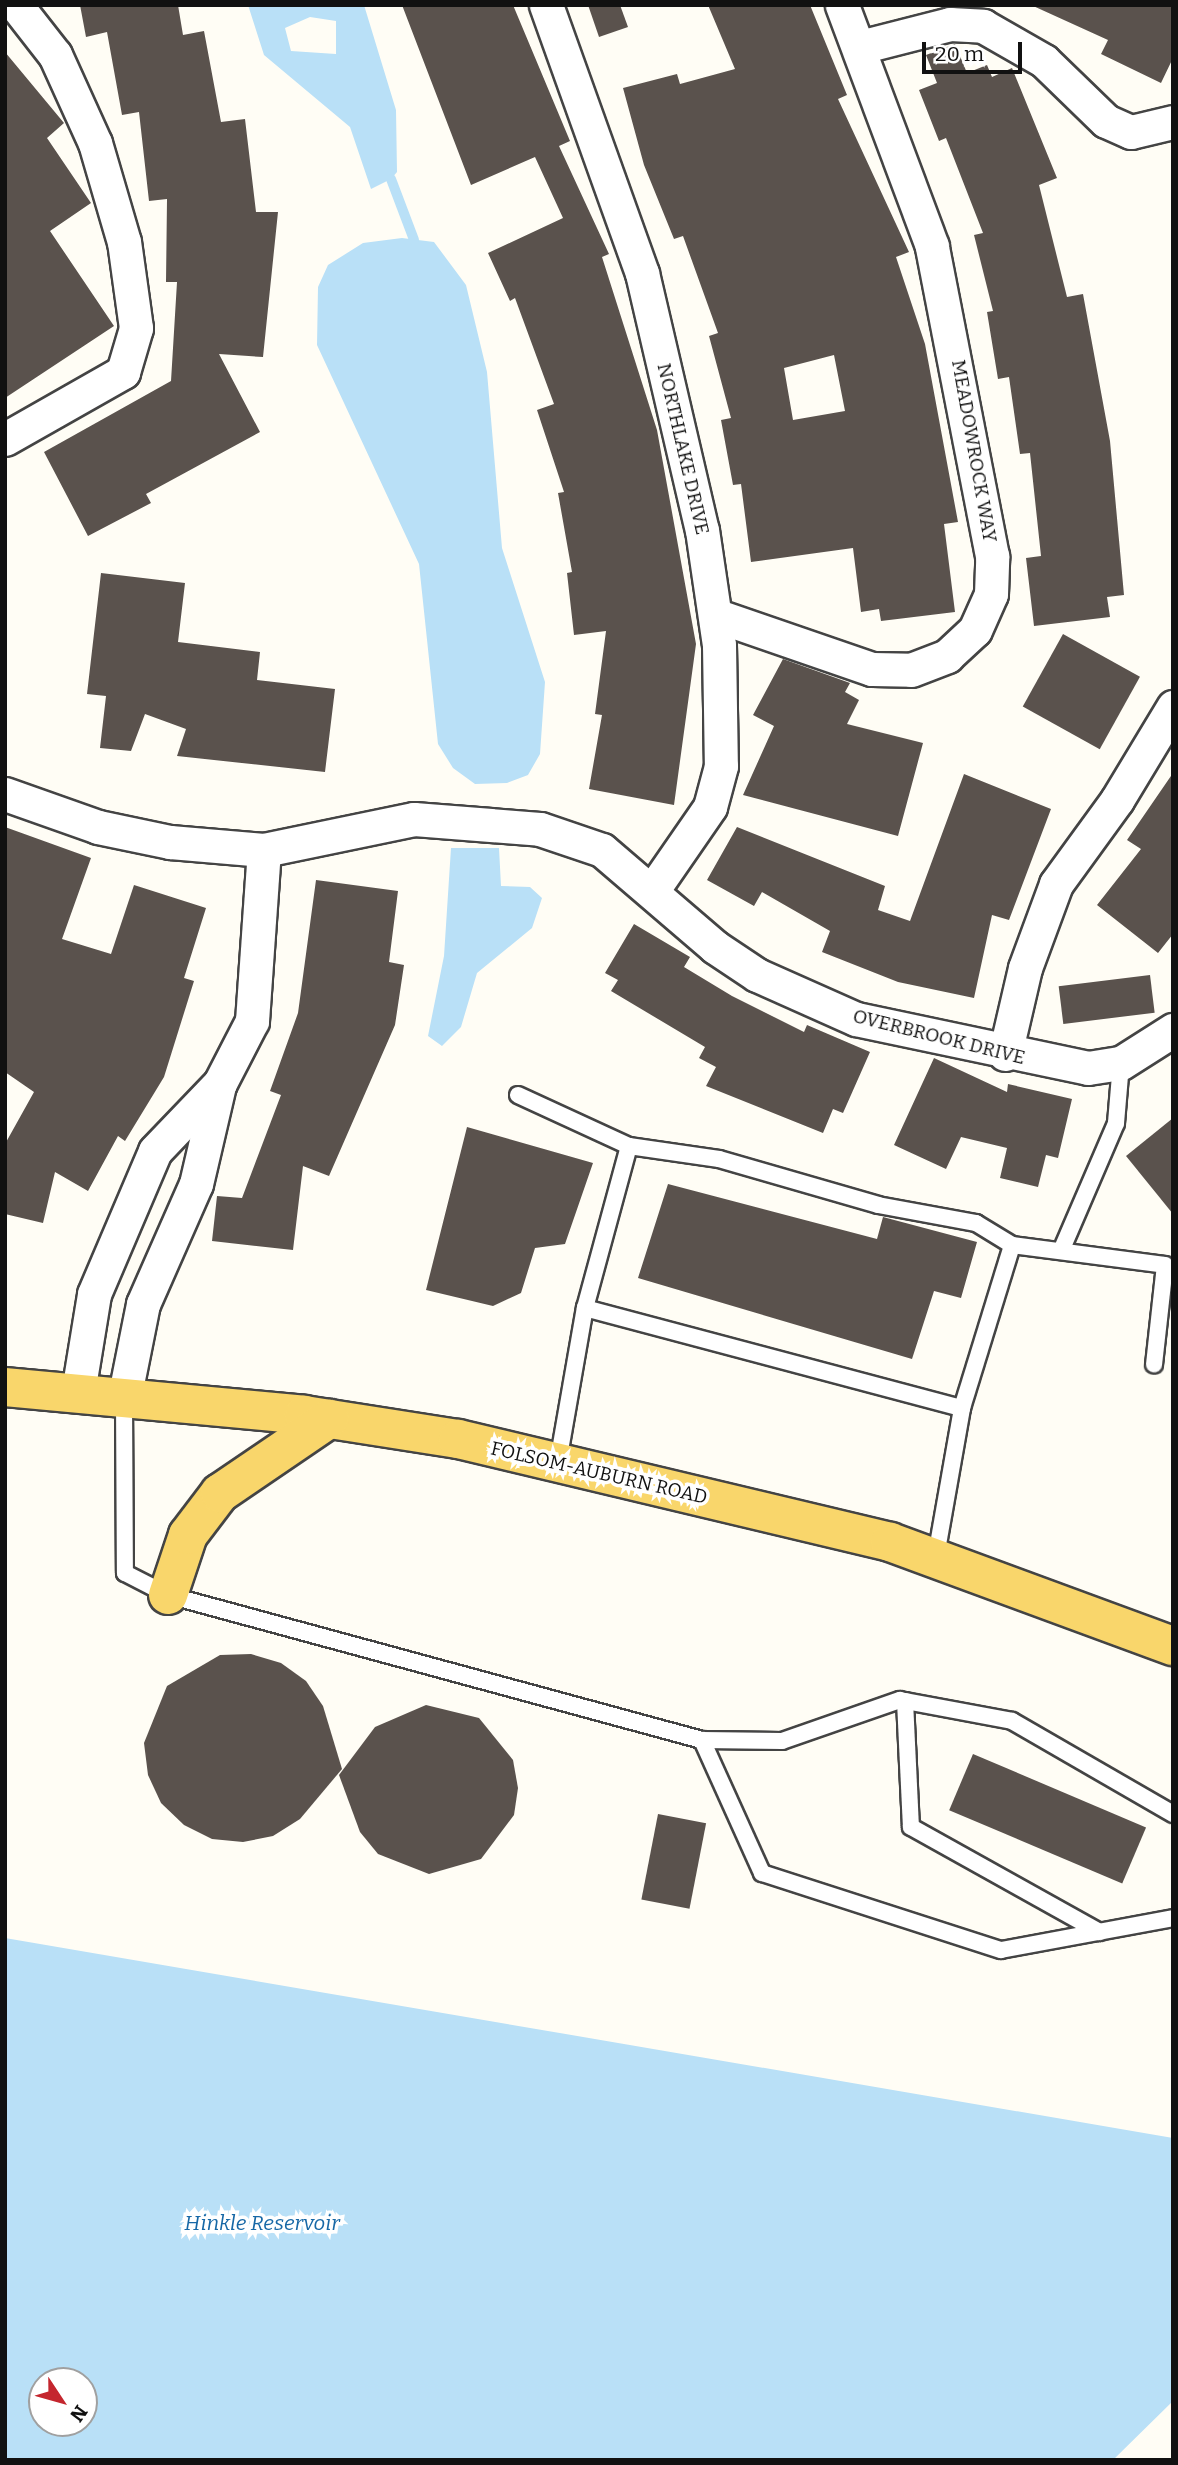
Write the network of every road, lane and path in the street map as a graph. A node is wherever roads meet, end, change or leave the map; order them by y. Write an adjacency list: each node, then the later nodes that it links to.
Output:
1 (16, 5): 6 (street)
2 (546, 5): 7 (street, NORTHLAKE DRIVE)
3 (842, 5): 4 (street, MEADOWROCK WAY)
4 (859, 47): 5 (street); 7 (street, MEADOWROCK WAY)
5 (1173, 122)
6 (5, 439)
7 (715, 615): 11 (street, NORTHLAKE DRIVE)
8 (1173, 707): 13 (street)
9 (5, 794): 10 (street, OVERBROOK DRIVE)
10 (264, 850): 11 (street, OVERBROOK DRIVE); 15 (street)
11 (652, 891): 13 (street, OVERBROOK DRIVE)
12 (1173, 1030): 14 (street, OVERBROOK DRIVE)
13 (1005, 1054): 14 (street, OVERBROOK DRIVE)
14 (1121, 1063): 19 (lane)
15 (220, 1083): 23 (street); 24 (street)
16 (518, 1096): 17 (lane)
17 (629, 1146): 18 (lane); 20 (lane)
18 (1012, 1245): 19 (lane); 25 (lane)
19 (1061, 1251): 21 (lane)
20 (585, 1307): 25 (lane); 27 (lane)
21 (1154, 1364)
22 (5, 1387): 23 (main road, FOLSOM-AUBURN ROAD)
23 (78, 1392): 24 (main road, FOLSOM-AUBURN ROAD)
24 (124, 1399): 26 (main road, FOLSOM-AUBURN ROAD); 29 (lane)
25 (962, 1408): 28 (lane)
26 (329, 1419): 27 (main road, FOLSOM-AUBURN ROAD); 29 (main road)
27 (558, 1462): 28 (main road, FOLSOM-AUBURN ROAD)
28 (936, 1556): 30 (main road, FOLSOM-AUBURN ROAD)
29 (168, 1595): 32 (lane)
30 (1173, 1646)
31 (905, 1701): 32 (lane); 33 (lane); 35 (lane)
32 (702, 1740): 35 (lane)
33 (1173, 1814)
34 (1173, 1918): 35 (lane)
35 (1100, 1932)

